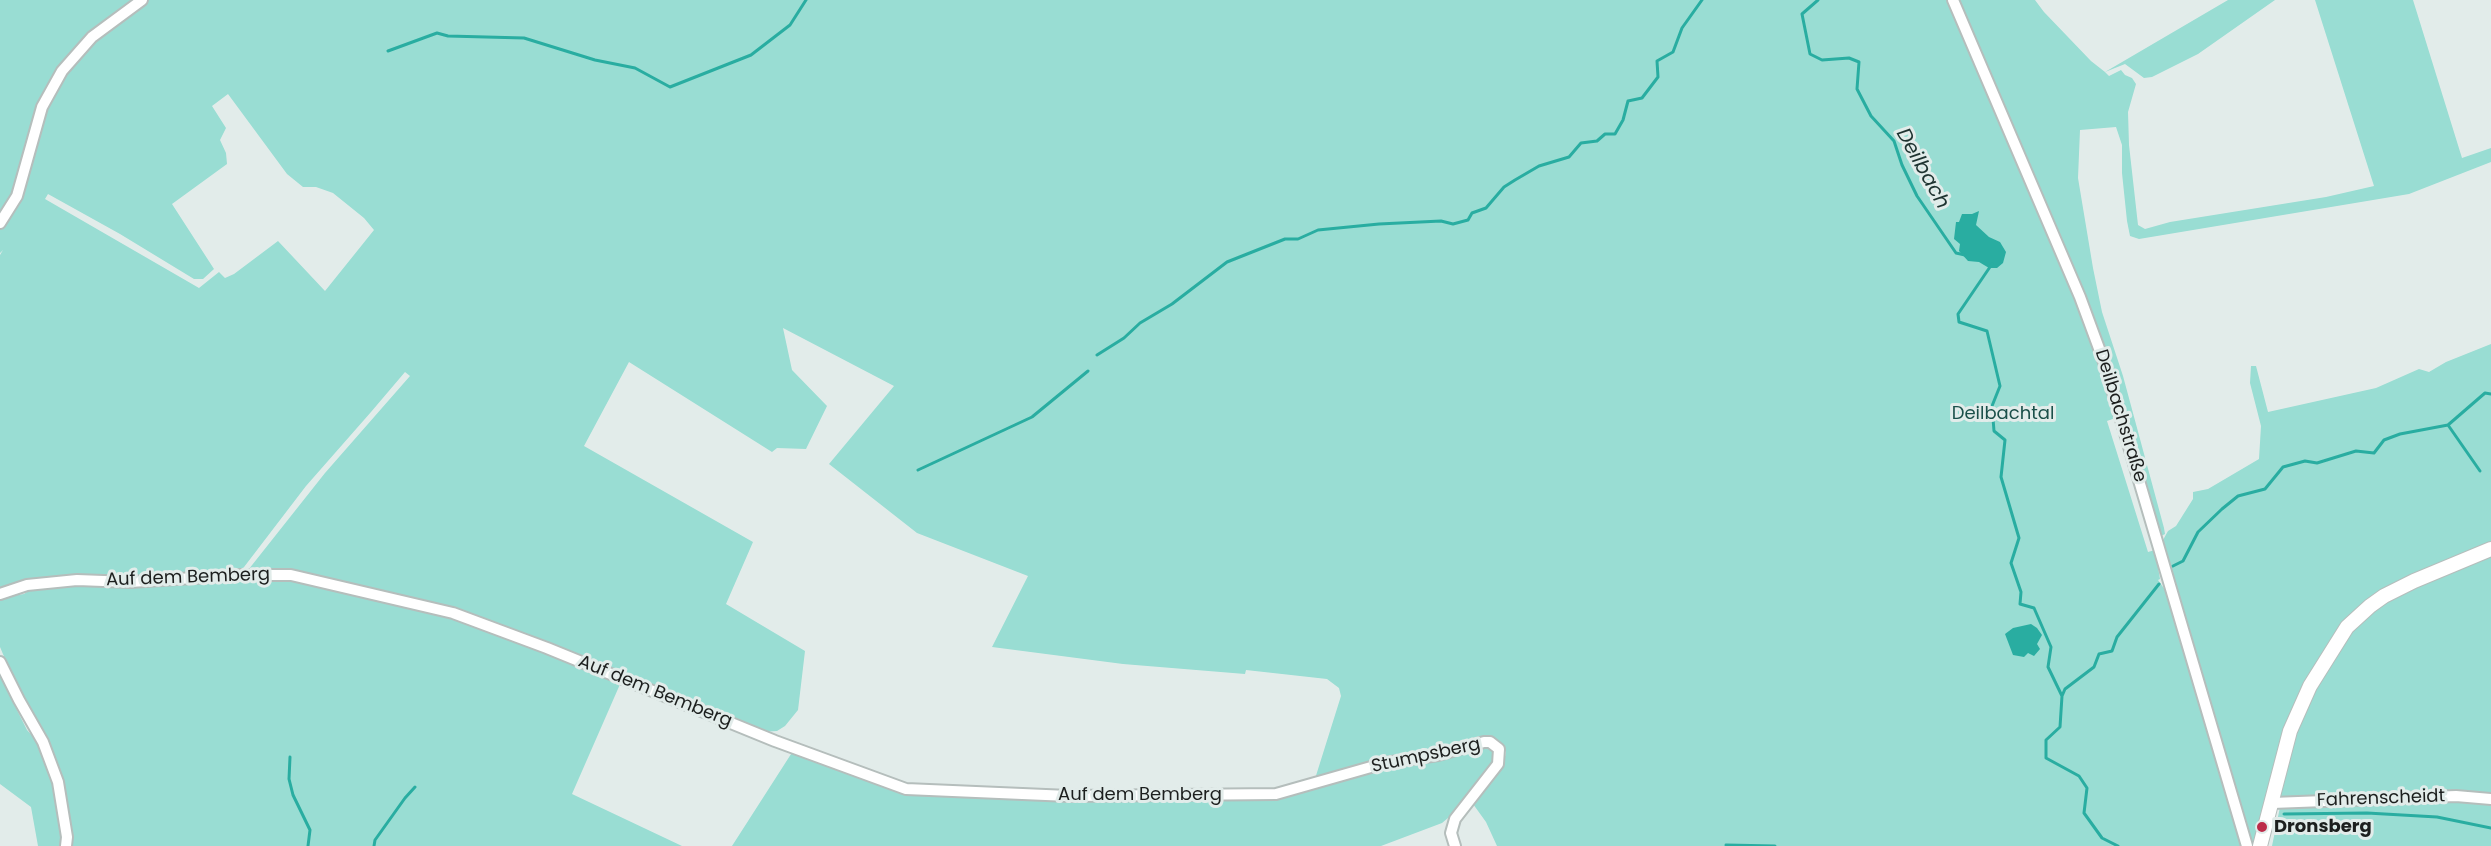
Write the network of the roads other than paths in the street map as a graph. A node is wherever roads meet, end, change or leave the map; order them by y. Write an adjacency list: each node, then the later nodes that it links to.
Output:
1 (142, 0): 3 (street)
2 (1953, 0): 12 (street, Deilbachstraße)
3 (0, 223)
4 (2491, 549): 9 (main road)
5 (0, 594): 7 (street, Auf dem Bemberg)
6 (0, 662): 10 (street)
7 (1311, 785): 11 (street, Stumpsberg)
8 (2491, 799): 9 (street, Fahrenscheidt)
9 (2272, 803): 13 (main road)
10 (66, 846)
11 (1455, 846)
12 (2247, 846)
13 (2260, 846)

